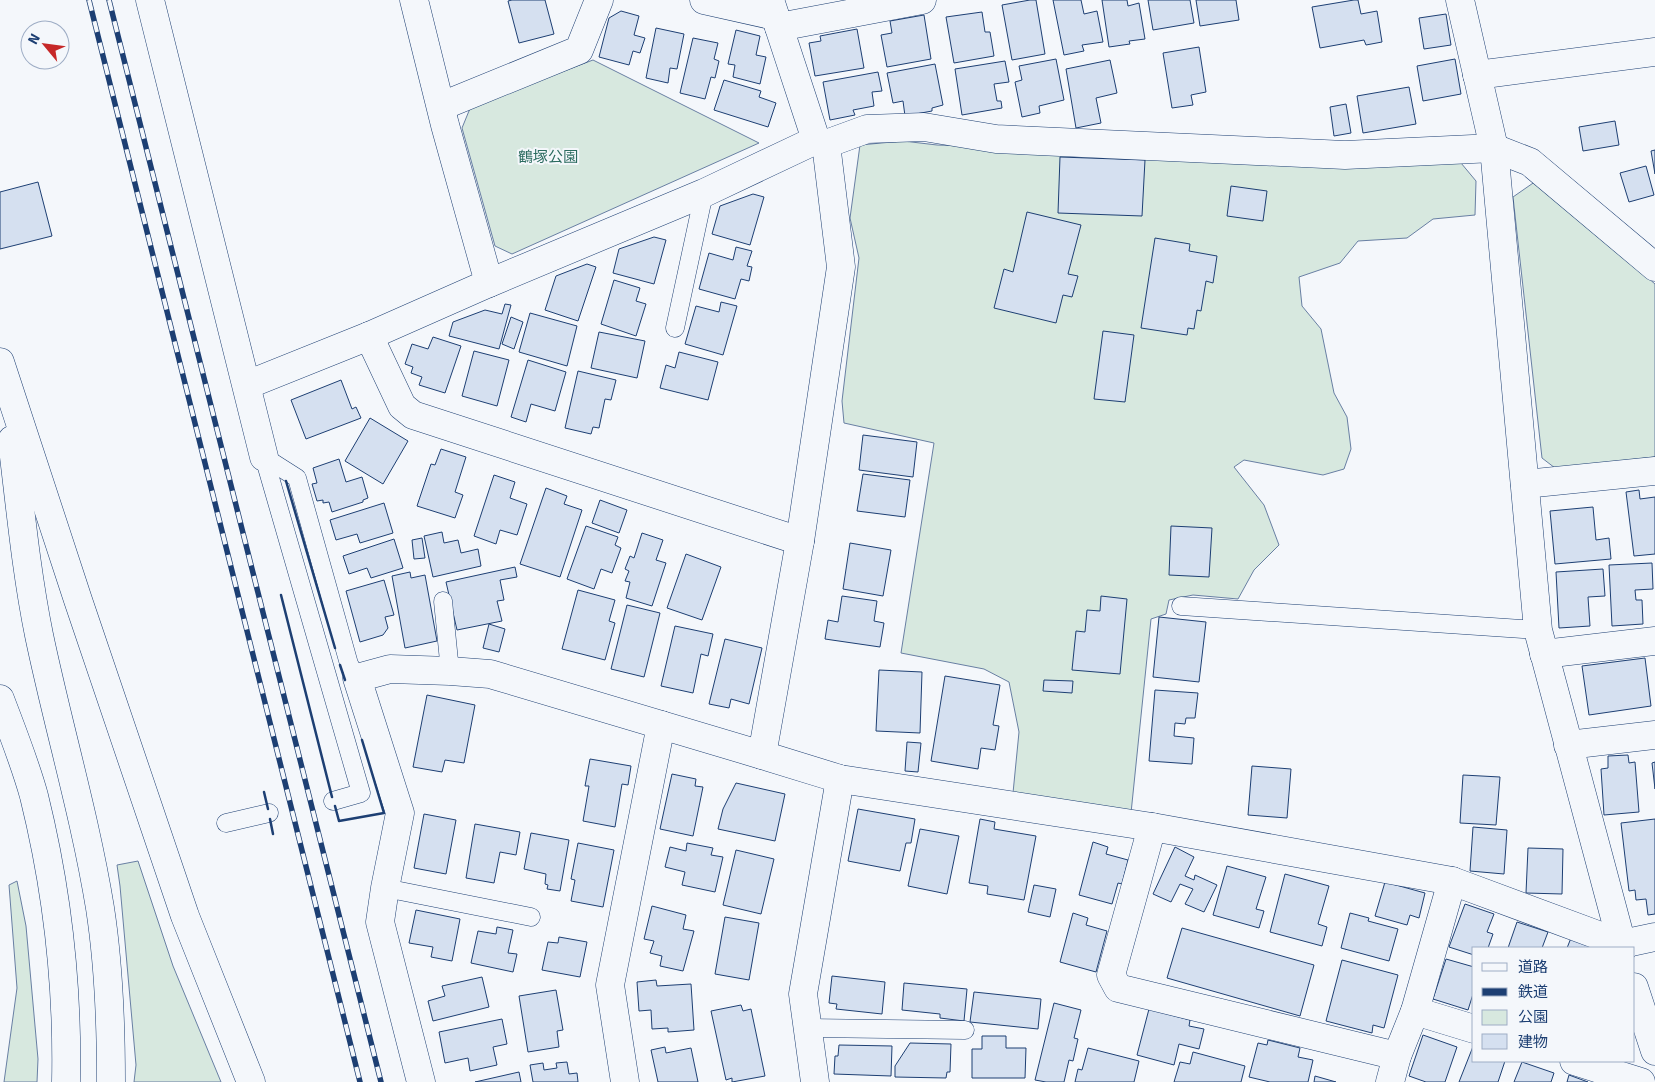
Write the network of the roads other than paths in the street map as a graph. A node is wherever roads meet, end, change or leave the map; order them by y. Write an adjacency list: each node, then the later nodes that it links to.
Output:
1 (150, 0): 19 (main road)
2 (414, 0): 10 (main road)
3 (599, 0): 10 (main road)
4 (704, 0): 7 (main road)
5 (922, 0): 7 (main road)
6 (1460, 0): 9 (main road)
7 (775, 14): 11 (main road)
8 (1655, 52): 9 (main road)
9 (1477, 75): 12 (main road)
10 (442, 106): 15 (main road)
11 (821, 142): 12 (main road); 13 (main road); 23 (main road)
12 (1494, 148): 14 (main road); 22 (main road)
13 (704, 193): 15 (main road); 16 (lane)
14 (1655, 267)
15 (489, 283): 17 (main road)
16 (674, 328)
17 (369, 336): 19 (main road); 23 (main road)
18 (3, 372): 54 (main road); 55 (main road)
19 (247, 385): 20 (main road)
20 (264, 458): 29 (lane); 36 (lane)
21 (1655, 471): 22 (main road)
22 (1525, 484): 27 (main road)
23 (800, 541): 34 (main road)
24 (443, 602): 28 (lane)
25 (1180, 606): 27 (lane)
26 (1655, 641): 27 (main road)
27 (1540, 642): 33 (main road)
28 (450, 671): 29 (main road); 31 (main road)
29 (357, 678): 41 (main road)
30 (0, 699): 53 (main road)
31 (661, 725): 34 (main road); 57 (main road)
32 (1655, 735): 33 (main road)
33 (1568, 745): 44 (main road)
34 (762, 754): 35 (main road)
35 (840, 779): 39 (main road); 47 (main road)
36 (333, 800)
37 (269, 813): 38 (lane)
38 (226, 823)
39 (1152, 827): 40 (main road); 52 (main road)
40 (1452, 881): 44 (main road); 46 (main road)
41 (385, 888): 42 (lane); 56 (main road)
42 (532, 916)
43 (1655, 937): 44 (main road)
44 (1622, 946)
45 (1635, 990): 50 (main road)
46 (1415, 1011): 48 (main road); 52 (main road)
47 (808, 1028): 49 (lane); 58 (main road)
48 (1472, 1028)
49 (964, 1030)
50 (1655, 1051)
51 (1577, 1062): 59 (main road)
52 (1394, 1069)
53 (66, 1082)
54 (111, 1082)
55 (251, 1082)
56 (421, 1082)
57 (625, 1082)
58 (815, 1082)
59 (1641, 1082)

